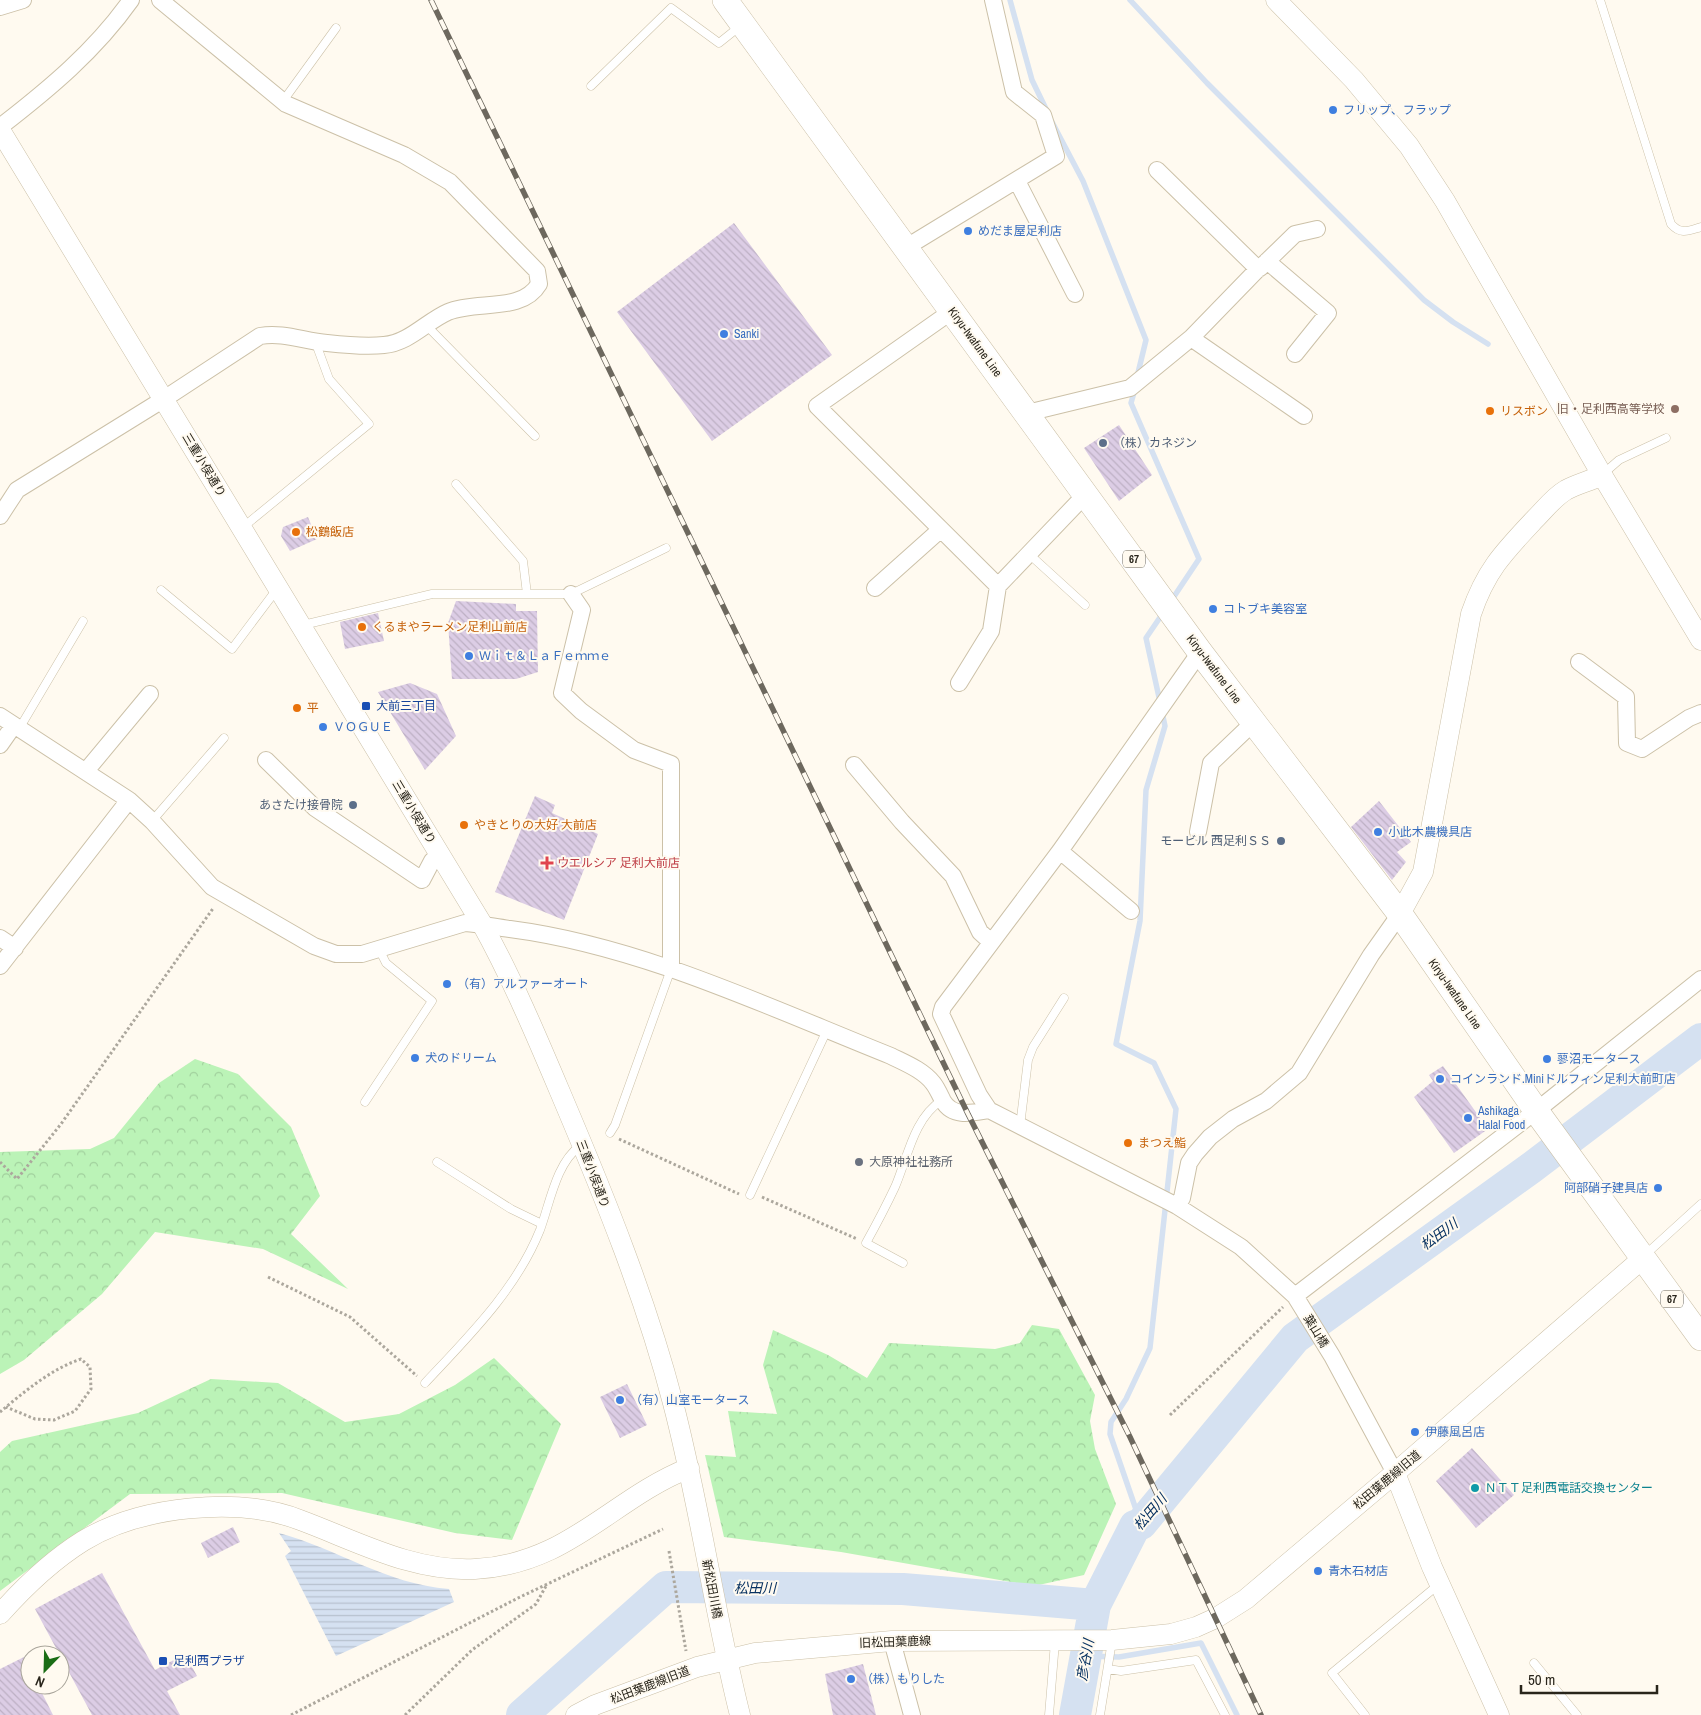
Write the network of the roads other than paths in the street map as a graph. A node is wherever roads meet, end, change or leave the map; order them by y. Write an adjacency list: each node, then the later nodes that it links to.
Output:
1 (23, 0): 8 (street)
2 (132, 0): 13 (street)
3 (160, 0): 12 (street)
4 (725, 0): 9 (main road, Kiryu-Iwafune Line / 67)
5 (993, 0): 15 (street)
6 (1276, 0): 31 (street)
7 (1600, 0): 16 (lane)
8 (0, 7)
9 (743, 24): 11 (lane); 18 (main road, Kiryu-Iwafune Line / 67)
10 (336, 28): 12 (lane)
11 (591, 86)
12 (282, 101): 22 (street)
13 (0, 128): 26 (street, 三重小俣通り)
14 (1157, 170): 19 (street)
15 (1016, 181): 18 (street); 20 (street)
16 (1701, 227)
17 (1317, 229): 19 (street)
18 (905, 248): 21 (main road, Kiryu-Iwafune Line / 67)
19 (1263, 265): 23 (street); 25 (street)
20 (1076, 294)
21 (952, 311): 27 (main road, Kiryu-Iwafune Line / 67); 36 (street)
22 (427, 326): 24 (street); 29 (lane)
23 (1191, 338): 27 (street); 28 (street)
24 (316, 341): 26 (street); 35 (lane)
25 (1295, 354)
26 (164, 399): 34 (street); 35 (street, 三重小俣通り)
27 (1027, 412): 33 (main road, Kiryu-Iwafune Line / 67)
28 (1304, 416)
29 (535, 436)
30 (1666, 438): 31 (lane)
31 (1602, 475): 48 (street); 68 (street)
32 (456, 484): 43 (lane)
33 (1087, 493): 38 (street); 49 (main road, Kiryu-Iwafune Line / 67)
34 (0, 516)
35 (242, 528): 40 (street, 三重小俣通り)
36 (940, 530): 39 (street); 41 (street)
37 (666, 548): 44 (lane)
38 (1029, 554): 39 (street); 45 (lane)
39 (998, 586): 51 (street)
40 (278, 588): 42 (lane); 47 (street, 三重小俣通り)
41 (875, 588)
42 (161, 590)
43 (527, 594): 44 (lane); 47 (lane)
44 (571, 594): 75 (street)
45 (1085, 605)
46 (84, 621): 56 (lane)
47 (301, 626): 66 (street, 三重小俣通り)
48 (1701, 640)
49 (1200, 652): 55 (main road, Kiryu-Iwafune Line / 67); 65 (street)
50 (1579, 662): 53 (street)
51 (959, 683)
52 (150, 694): 61 (street)
53 (1701, 713)
54 (0, 716): 56 (street)
55 (1254, 722): 64 (street); 68 (main road, Kiryu-Iwafune Line / 67)
56 (16, 727): 58 (street); 61 (street)
57 (224, 738): 63 (lane)
58 (0, 745)
59 (266, 760): 66 (street)
60 (854, 765): 71 (street)
61 (86, 771): 62 (street)
62 (129, 800): 63 (street); 72 (street)
63 (152, 821): 73 (street)
64 (1198, 832)
65 (1060, 851): 67 (street); 71 (street)
66 (440, 855): 69 (street, 三重小俣通り)
67 (1131, 911)
68 (1400, 914): 82 (main road, Kiryu-Iwafune Line / 67); 89 (street)
69 (482, 924): 73 (street); 75 (street); 85 (street, 三重小俣通り)
70 (0, 938): 72 (street)
71 (991, 942): 81 (street)
72 (15, 948): 74 (street)
73 (379, 949): 80 (lane)
74 (0, 966)
75 (671, 969): 78 (street); 84 (lane)
76 (1701, 979): 82 (street)
77 (1064, 998): 83 (lane)
78 (827, 1030): 79 (street); 87 (lane)
79 (942, 1100): 81 (street); 92 (lane)
80 (365, 1102)
81 (989, 1110): 83 (street, 葉山橋)
82 (1540, 1115): 91 (main road, Kiryu-Iwafune Line / 67); 93 (street)
83 (1020, 1126): 89 (street, 葉山橋)
84 (610, 1133)
85 (582, 1144): 90 (lane); 96 (street, 三重小俣通り)
86 (437, 1162): 90 (lane)
87 (750, 1195)
88 (1701, 1204): 91 (lane)
89 (1177, 1206): 93 (street, 葉山橋)
90 (542, 1224): 95 (lane)
91 (1642, 1259): 94 (main road, Kiryu-Iwafune Line / 67); 97 (street, 松田葉鹿線旧道)
92 (903, 1262)
93 (1298, 1300): 97 (street, 葉山橋)
94 (1701, 1338)
95 (425, 1383)
96 (689, 1468): 98 (street, 三重小俣通り); 100 (street)
97 (1396, 1474): 99 (street); 103 (street, 松田葉鹿線旧道)
98 (704, 1549): 104 (street, 新松田川橋)
99 (1439, 1584): 113 (lane); 114 (street)
100 (0, 1614)
101 (1060, 1640): 102 (street, 旧松田葉鹿線); 103 (street, 松田葉鹿線旧道); 110 (lane)
102 (892, 1641): 104 (street, 旧松田葉鹿線); 109 (street)
103 (1108, 1644): 106 (lane)
104 (726, 1659): 107 (street, 松田葉鹿線旧道); 108 (street)
105 (1534, 1663): 115 (lane)
106 (1108, 1666): 111 (lane); 112 (lane)
107 (576, 1715)
108 (740, 1715)
109 (912, 1715)
110 (1049, 1715)
111 (1100, 1715)
112 (1225, 1715)
113 (1365, 1715)
114 (1499, 1715)
115 (1577, 1715)

